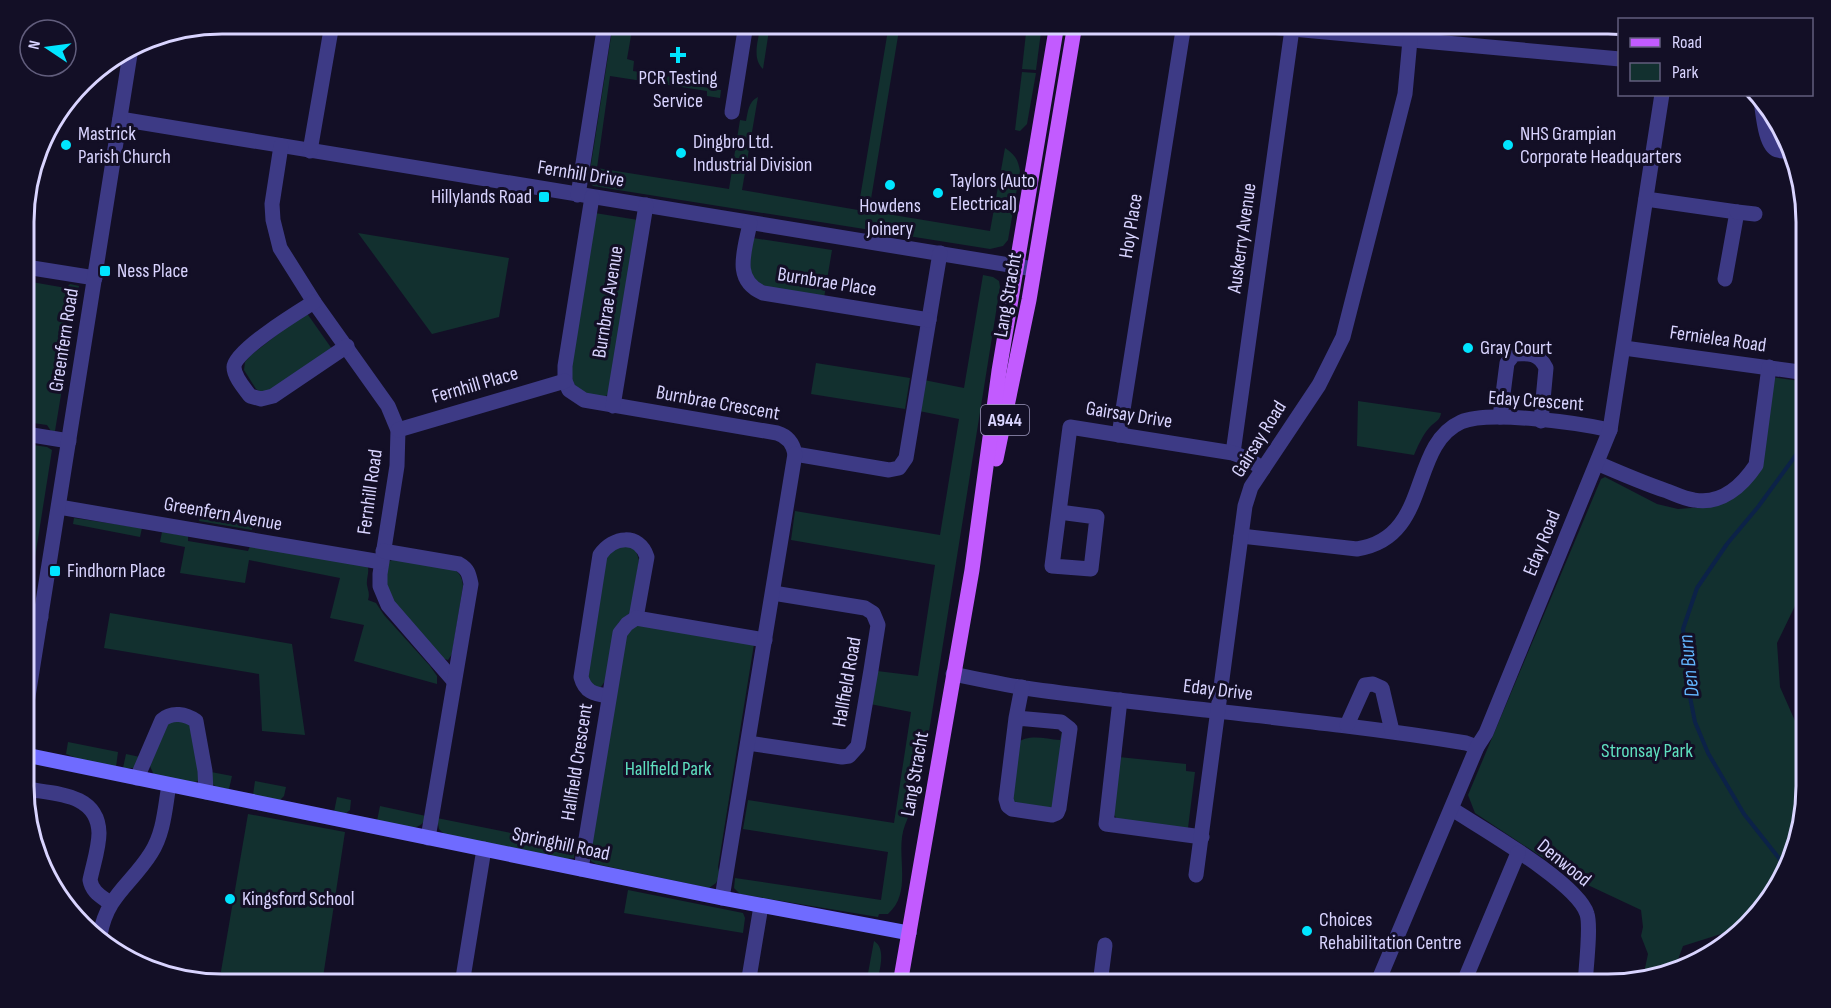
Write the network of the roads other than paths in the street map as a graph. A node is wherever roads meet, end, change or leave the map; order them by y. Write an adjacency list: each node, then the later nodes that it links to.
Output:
1 (330, 34): 18 (street)
2 (604, 34): 19 (street)
3 (744, 34): 13 (street)
4 (1056, 34): 26 (main road, Lang Stracht / A944)
5 (1073, 34): 28 (main road, Lang Stracht / A944)
6 (1182, 34): 44 (street, Hoy Place)
7 (1291, 34): 46 (street, Auskerry Avenue)
8 (1380, 34): 9 (street)
9 (1410, 40): 11 (street); 49 (street, Gairsay Road)
10 (129, 59): 15 (street, Greenfern Road)
11 (1618, 60)
12 (1662, 96): 20 (street, Eday Road)
13 (732, 112)
14 (1764, 117): 17 (street)
15 (120, 119): 16 (street, Fernhill Drive); 29 (street, Greenfern Road)
16 (281, 146): 18 (street, Fernhill Drive); 31 (street, Fernhill Road)
17 (1782, 150)
18 (310, 151): 19 (street, Fernhill Drive)
19 (585, 196): 21 (street, Fernhill Drive); 37 (street)
20 (1646, 198): 22 (street); 34 (street, Eday Road)
21 (646, 206): 24 (street, Fernhill Drive); 38 (street, Burnbrae Avenue)
22 (1737, 212): 23 (street); 30 (street)
23 (1755, 214)
24 (750, 223): 25 (street, Fernhill Drive); 32 (street, Burnbrae Place)
25 (940, 253): 26 (street, Fernhill Drive); 32 (street)
26 (1017, 266): 28 (street, Fernhill Drive); 54 (main road, Lang Stracht / A944)
27 (34, 268): 29 (street)
28 (1034, 269): 54 (main road, Lang Stracht / A944)
29 (95, 278): 45 (street, Greenfern Road)
30 (1725, 279)
31 (314, 302): 33 (street, Fernhill Road); 33 (street)
32 (929, 320): 47 (street)
33 (347, 346): 41 (street, Fernhill Road)
34 (1624, 348): 35 (street, Fernielea Road); 42 (street, Eday Road)
35 (1769, 367): 36 (street, Fernielea Road); 48 (street)
36 (1796, 371)
37 (565, 381): 38 (street, Burnbrae Crescent); 41 (street, Fernhill Place)
38 (613, 406): 47 (street, Burnbrae Crescent)
39 (1500, 417): 40 (street, Eday Crescent); 40 (street); 52 (street, Eday Crescent)
40 (1541, 421): 42 (street, Eday Crescent)
41 (398, 429): 53 (street, Fernhill Road)
42 (1610, 430): 48 (street, Eday Road)
43 (34, 435): 45 (street)
44 (1119, 435): 46 (street, Gairsay Drive); 51 (street, Gairsay Drive)
45 (69, 441): 50 (street, Greenfern Road)
46 (1233, 453): 49 (street, Gairsay Drive)
47 (795, 454): 55 (street)
48 (1596, 463): 69 (street, Eday Road)
49 (1263, 469): 52 (street, Gairsay Road)
50 (59, 507): 53 (street, Greenfern Avenue); 56 (street, Greenfern Road)
51 (1059, 513)
52 (1241, 536): 64 (street, Gairsay Road)
53 (382, 556): 60 (street, Fernhill Road); 60 (street, Fernhill Road)
54 (972, 570): 59 (main road, Lang Stracht / A944)
55 (773, 593): 58 (street); 68 (street, Hallfield Road)
56 (34, 612)
57 (636, 618): 58 (street); 62 (street, Hallfield Crescent); 62 (street, Hallfield Crescent)
58 (765, 640): 68 (street)
59 (953, 674): 61 (street, Eday Drive); 86 (main road, Lang Stracht / A944)
60 (454, 681): 77 (street, Fernhill Road)
61 (1022, 687): 63 (street, Eday Drive); 65 (street)
62 (608, 696): 80 (street, Hallfield Crescent)
63 (1120, 700): 64 (street, Eday Drive); 76 (street)
64 (1219, 712): 66 (street, Eday Drive); 76 (street, Gairsay Road)
65 (1016, 718): 65 (street)
66 (1347, 725): 67 (street, Eday Drive); 67 (street)
67 (1392, 731): 69 (street, Eday Drive)
68 (748, 743): 82 (street)
69 (1477, 747): 75 (street, Eday Road)
70 (34, 757): 71 (street, Springhill Road)
71 (137, 778): 72 (street, Springhill Road); 74 (street)
72 (169, 785): 74 (street, Springhill Road); 83 (street)
73 (34, 791): 83 (street)
74 (206, 792): 77 (street, Springhill Road)
75 (1452, 809): 79 (street, Denwood); 89 (street, Eday Road)
76 (1202, 837): 81 (street, Gairsay Road)
77 (428, 838): 78 (street, Springhill Road)
78 (484, 849): 80 (street, Springhill Road); 92 (street)
79 (1518, 853): 90 (street); 91 (street, Denwood)
80 (581, 869): 82 (street, Springhill Road)
81 (1196, 875)
82 (722, 898): 84 (street, Springhill Road)
83 (110, 903): 85 (street)
84 (761, 906): 86 (street, Springhill Road); 93 (street)
85 (101, 929)
86 (909, 933): 94 (main road, Lang Stracht / A944)
87 (1105, 945): 88 (street)
88 (1101, 973)
89 (1381, 973)
90 (1468, 973)
91 (1585, 973)
92 (464, 974)
93 (749, 974)
94 (902, 974)

